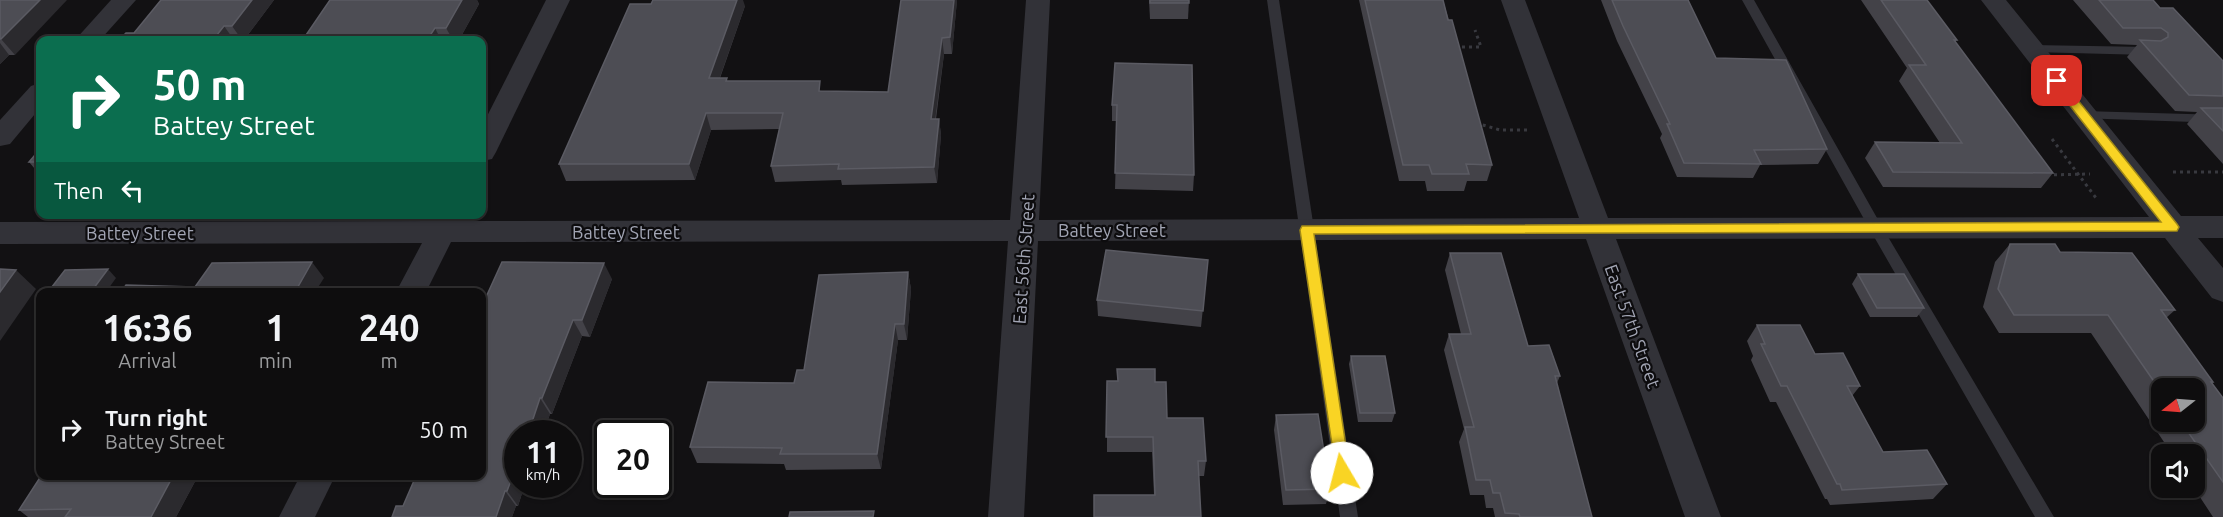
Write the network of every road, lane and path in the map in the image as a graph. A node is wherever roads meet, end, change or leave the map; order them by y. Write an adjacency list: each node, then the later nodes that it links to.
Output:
1 (124, 0): 9 (street)
2 (558, 0): 20 (street)
3 (1038, 0): 31 (street, East 56th Street)
4 (1273, 0): 32 (lane)
5 (1513, 0): 17 (street, East 57th Street)
6 (1748, 0): 29 (lane)
7 (1993, 0): 11 (street)
8 (1475, 30): 10 (path)
9 (91, 36)
10 (1454, 47)
11 (2031, 49): 12 (lane); 14 (street)
12 (2148, 51)
13 (36, 96): 18 (street)
14 (2083, 115): 15 (lane); 22 (street)
15 (2223, 119)
16 (1469, 120): 17 (path)
17 (1561, 130): 30 (street, East 57th Street)
18 (0, 137)
19 (2052, 139): 23 (path)
20 (486, 144)
21 (2223, 172): 22 (path)
22 (2130, 173): 23 (path); 27 (street)
23 (2079, 174): 24 (path); 26 (path)
24 (2040, 175)
25 (446, 223): 31 (street, Battey Street); 33 (street, Battey Street); 34 (street)
26 (2118, 227): 27 (street, Battey Street); 29 (street, Battey Street)
27 (2172, 227): 28 (street, Battey Street); 35 (street)
28 (2223, 227)
29 (1876, 228): 30 (street, Battey Street); 41 (lane)
30 (1598, 229): 32 (street, Battey Street); 40 (street, East 57th Street)
31 (1025, 230): 32 (street, Battey Street); 38 (street, East 56th Street)
32 (1306, 230): 39 (lane)
33 (0, 233)
34 (413, 288)
35 (2223, 290)
36 (316, 480): 37 (street)
37 (297, 517)
38 (1006, 517)
39 (1349, 517)
40 (1703, 517)
41 (2045, 517)

